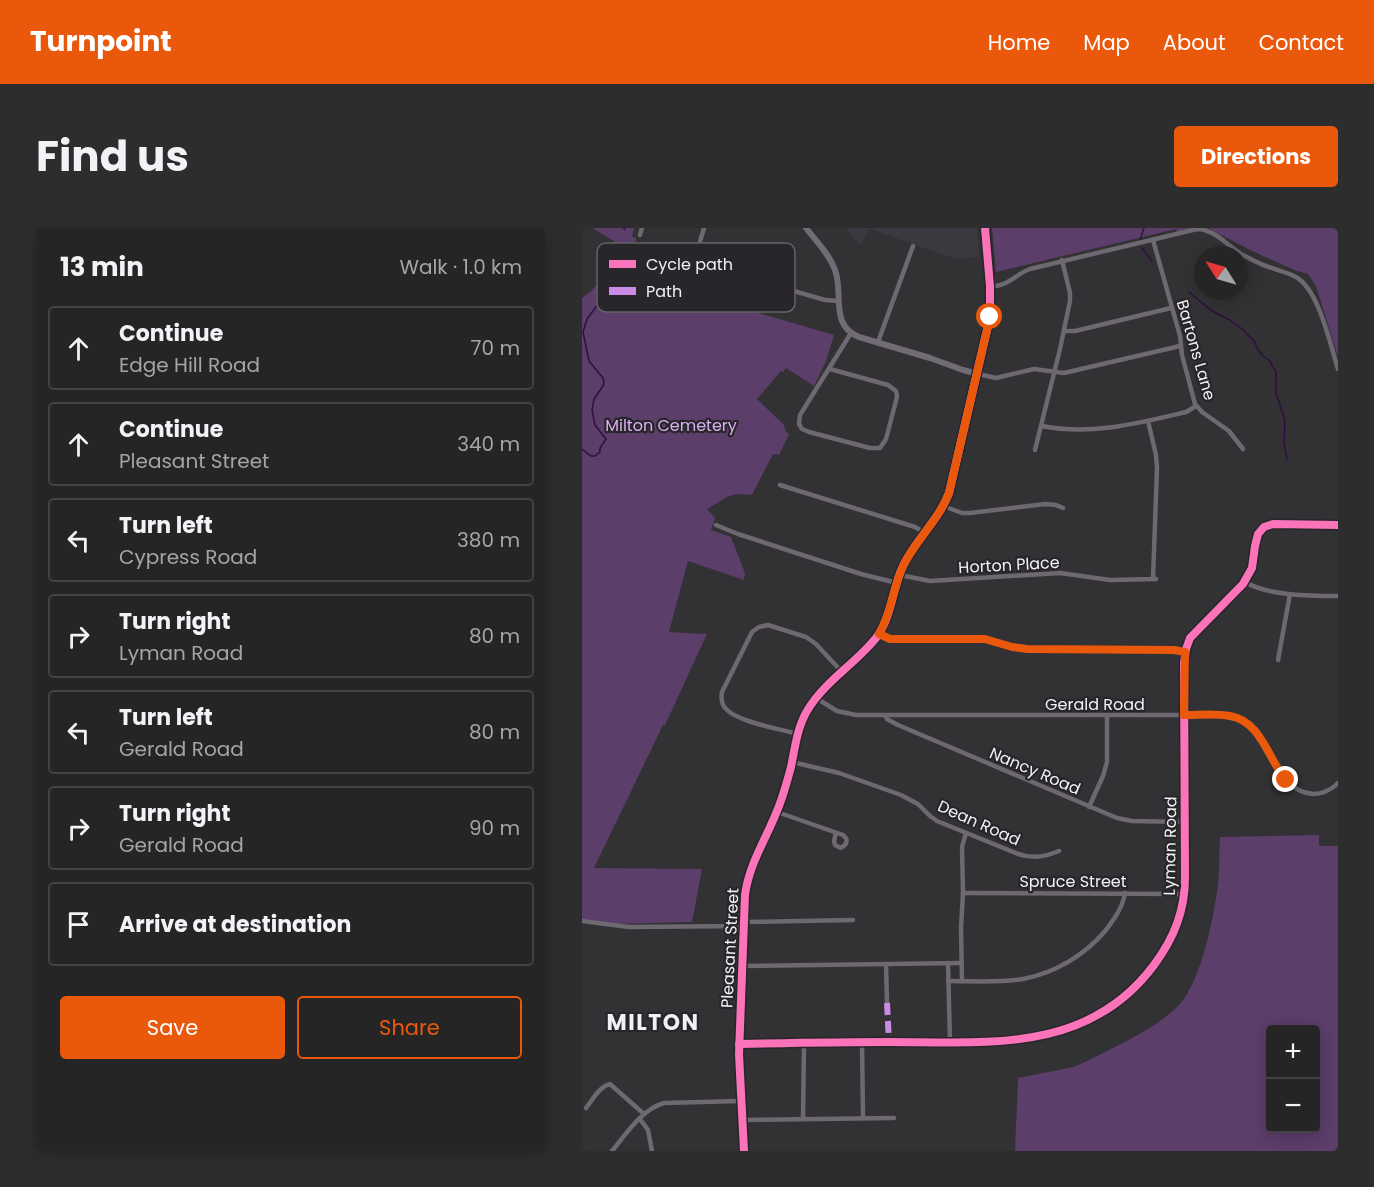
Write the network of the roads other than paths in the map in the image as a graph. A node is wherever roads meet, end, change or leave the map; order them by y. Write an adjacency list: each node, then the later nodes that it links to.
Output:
1 (642, 228): 5 (street)
2 (704, 228): 7 (street)
3 (806, 228): 12 (street)
4 (985, 228): 10 (street, Pleasant Street)
5 (640, 235)
6 (1153, 240): 9 (street); 13 (street, Bartons Lane); 19 (street)
7 (700, 243)
8 (913, 246): 16 (street)
9 (1062, 260): 10 (street); 14 (street)
10 (990, 286): 21 (street, Pleasant Street)
11 (795, 291): 12 (street)
12 (838, 301): 15 (street)
13 (1171, 308): 14 (street); 17 (street, Bartons Lane)
14 (1064, 331): 20 (street)
15 (851, 333): 16 (street); 18 (street)
16 (878, 342): 21 (street)
17 (1180, 346): 20 (street); 22 (street, Bartons Lane)
18 (830, 369): 18 (street)
19 (1338, 369)
20 (1055, 372): 21 (street); 24 (street)
21 (978, 374): 28 (street, Pleasant Street)
22 (1196, 406): 23 (street); 25 (street, Bartons Lane)
23 (1148, 421): 24 (street); 33 (street, Horton Place)
24 (1042, 426): 26 (street)
25 (1243, 449)
26 (1035, 450)
27 (780, 485): 32 (street)
28 (943, 506): 29 (street); 32 (street, Pleasant Street)
29 (1063, 508)
30 (716, 525): 35 (street)
31 (1338, 525): 34 (street)
32 (925, 533): 33 (street, Pleasant Street)
33 (900, 575): 35 (street, Pleasant Street)
34 (1245, 582): 36 (street); 39 (street)
35 (897, 584): 38 (street, Pleasant Street)
36 (1290, 594): 37 (street); 40 (street)
37 (1338, 596)
38 (879, 634): 39 (street); 41 (street, Pleasant Street)
39 (1185, 652): 44 (street, Lyman Road)
40 (1278, 660)
41 (842, 672): 42 (street, Pleasant Street); 46 (street)
42 (816, 698): 43 (street, Gerald Road); 46 (street, Pleasant Street)
43 (885, 715): 45 (street, Gerald Road); 49 (street, Nancy Road)
44 (1184, 715): 45 (street, Gerald Road); 48 (street, Gerald Road); 51 (street, Lyman Road)
45 (1107, 716): 49 (street)
46 (798, 734): 47 (street, Pleasant Street)
47 (792, 762): 50 (street, Pleasant Street); 53 (street, Dean Road)
48 (1338, 783)
49 (1089, 807): 51 (street, Nancy Road)
50 (777, 812): 52 (street); 60 (street, Pleasant Street)
51 (1184, 822): 57 (street, Lyman Road)
52 (836, 833)
53 (966, 833): 54 (street, Dean Road); 55 (street)
54 (1059, 852)
55 (963, 893): 56 (street, Spruce Street); 62 (street)
56 (1125, 893): 57 (street, Spruce Street); 66 (street)
57 (1184, 894): 69 (street, Lyman Road)
58 (853, 920): 60 (street)
59 (582, 921): 60 (street)
60 (744, 924): 64 (street, Pleasant Street)
61 (948, 963): 62 (street); 63 (street); 65 (street)
62 (961, 963): 66 (street)
63 (886, 964): 64 (street); 67 (street)
64 (742, 966): 71 (street, Pleasant Street)
65 (948, 981): 66 (street); 69 (street)
66 (962, 981)
67 (887, 1003)
68 (862, 1042): 69 (street, Lyman Road); 70 (street, Lyman Road); 75 (street)
69 (950, 1042)
70 (804, 1043): 71 (street, Lyman Road); 77 (street)
71 (739, 1044): 72 (street, Pleasant Street)
72 (741, 1101): 74 (street); 78 (street, Pleasant Street)
73 (586, 1108): 74 (street)
74 (642, 1117): 79 (street); 80 (street)
75 (863, 1118): 76 (street); 77 (street)
76 (894, 1118)
77 (803, 1119): 78 (street)
78 (742, 1120): 81 (street, Pleasant Street)
79 (612, 1151)
80 (652, 1151)
81 (744, 1151)

